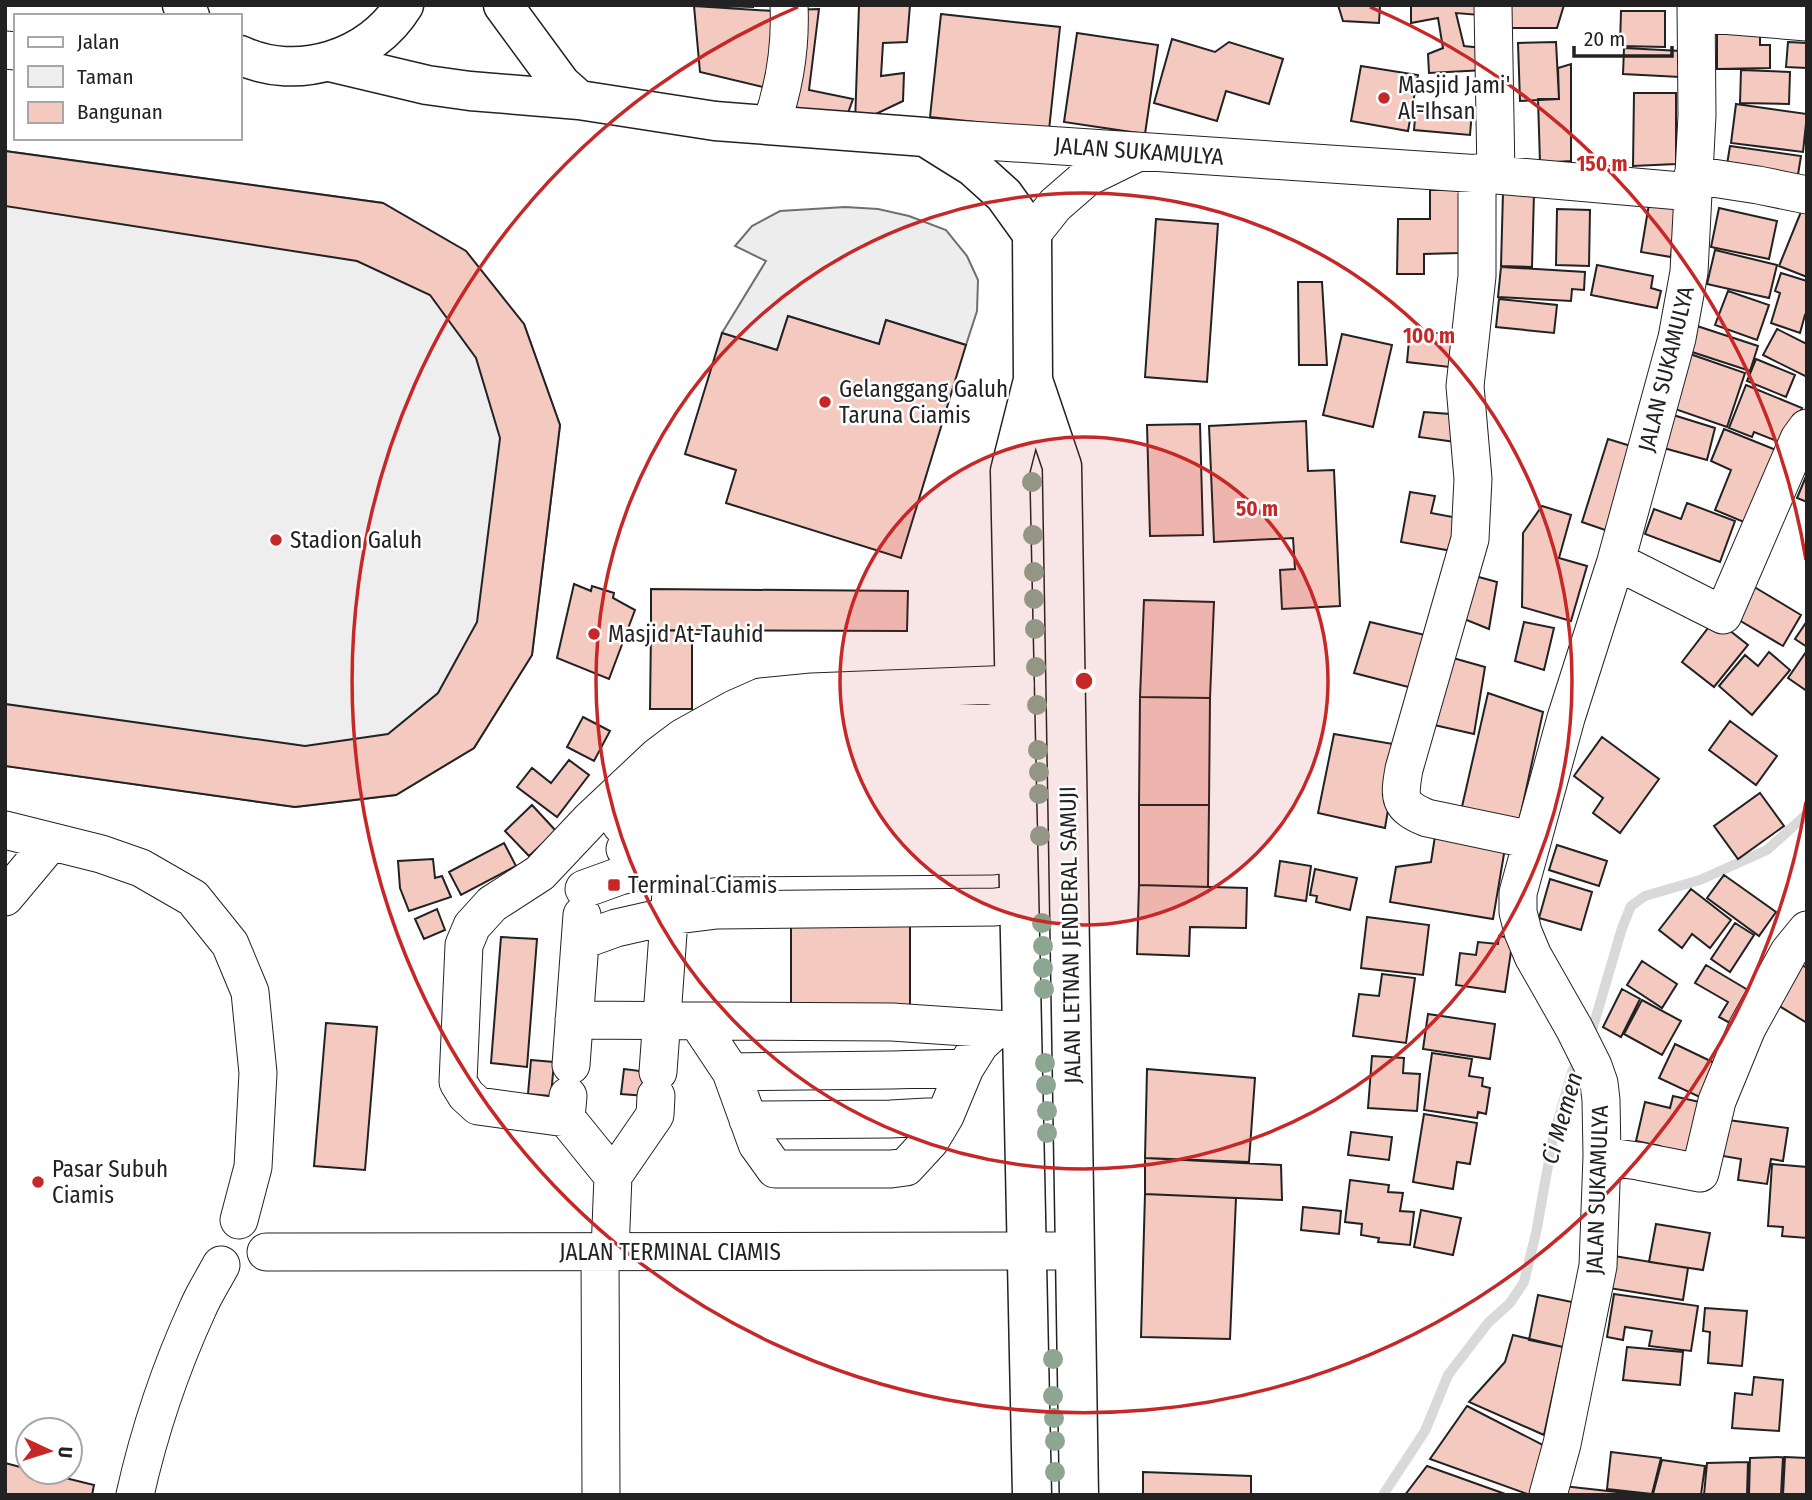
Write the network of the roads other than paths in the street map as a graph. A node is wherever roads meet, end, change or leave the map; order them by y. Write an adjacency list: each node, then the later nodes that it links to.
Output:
1 (404, 5): 8 (main road)
2 (503, 5): 9 (main road)
3 (789, 5): 10 (street)
4 (1493, 5): 13 (street)
5 (1696, 9): 6 (street); 14 (street)
6 (1807, 22)
7 (242, 56): 8 (main road)
8 (330, 62): 9 (main road, JALAN SUKAMULYA)
9 (579, 100): 10 (main road, JALAN SUKAMULYA)
10 (771, 125): 11 (main road, JALAN SUKAMULYA)
11 (925, 137): 12 (street, JALAN SUKAMULYA); 16 (main road)
12 (1140, 151): 13 (street, JALAN SUKAMULYA); 16 (street)
13 (1487, 174): 14 (street, JALAN SUKAMULYA); 25 (street)
14 (1693, 183): 15 (street); 19 (street, JALAN SUKAMULYA)
15 (1807, 195)
16 (1032, 234): 17 (main road, JALAN LETNAN JENDERAL SAMUJI)
17 (1032, 380): 21 (main road, JALAN LETNAN JENDERAL SAMUJI); 28 (main road, JALAN LETNAN JENDERAL SAMUJI)
18 (1807, 428): 19 (street)
19 (1616, 561): 25 (street, JALAN SUKAMULYA)
20 (919, 688): 21 (street); 22 (street); 23 (street)
21 (1017, 799): 23 (street); 23 (street); 23 (street); 23 (street); 28 (main road); 34 (main road, JALAN LETNAN JENDERAL SAMUJI)
22 (675, 809): 23 (street); 23 (street); 23 (street); 23 (street); 27 (street); 27 (street); 27 (street); 27 (street); 32 (street)
23 (953, 816)
24 (5, 830): 26 (street)
25 (1532, 840): 37 (street, JALAN SUKAMULYA)
26 (51, 842): 29 (street); 39 (street)
27 (588, 867): 31 (street); 36 (street)
28 (1069, 878): 33 (main road, JALAN LETNAN JENDERAL SAMUJI)
29 (5, 897)
30 (1807, 930): 37 (street)
31 (574, 1020): 32 (street); 36 (street)
32 (662, 1021): 35 (street); 38 (street)
33 (1071, 1031): 34 (main road); 41 (main road, JALAN LETNAN JENDERAL SAMUJI)
34 (970, 1074): 35 (street); 35 (street); 35 (street); 35 (street); 40 (main road, JALAN LETNAN JENDERAL SAMUJI)
35 (732, 1083)
36 (568, 1093): 38 (street)
37 (1602, 1156): 49 (street, JALAN SUKAMULYA)
38 (612, 1176): 43 (street)
39 (239, 1220): 42 (street); 44 (street)
40 (1026, 1251): 41 (street, JALAN TERMINAL CIAMIS); 43 (street, JALAN TERMINAL CIAMIS); 47 (main road, JALAN LETNAN JENDERAL SAMUJI)
41 (1074, 1251): 48 (main road, JALAN LETNAN JENDERAL SAMUJI)
42 (266, 1252): 43 (street, JALAN TERMINAL CIAMIS); 44 (street)
43 (605, 1252): 46 (street)
44 (221, 1265): 45 (street)
45 (135, 1495)
46 (601, 1495)
47 (1032, 1495)
48 (1079, 1495)
49 (1548, 1495)

